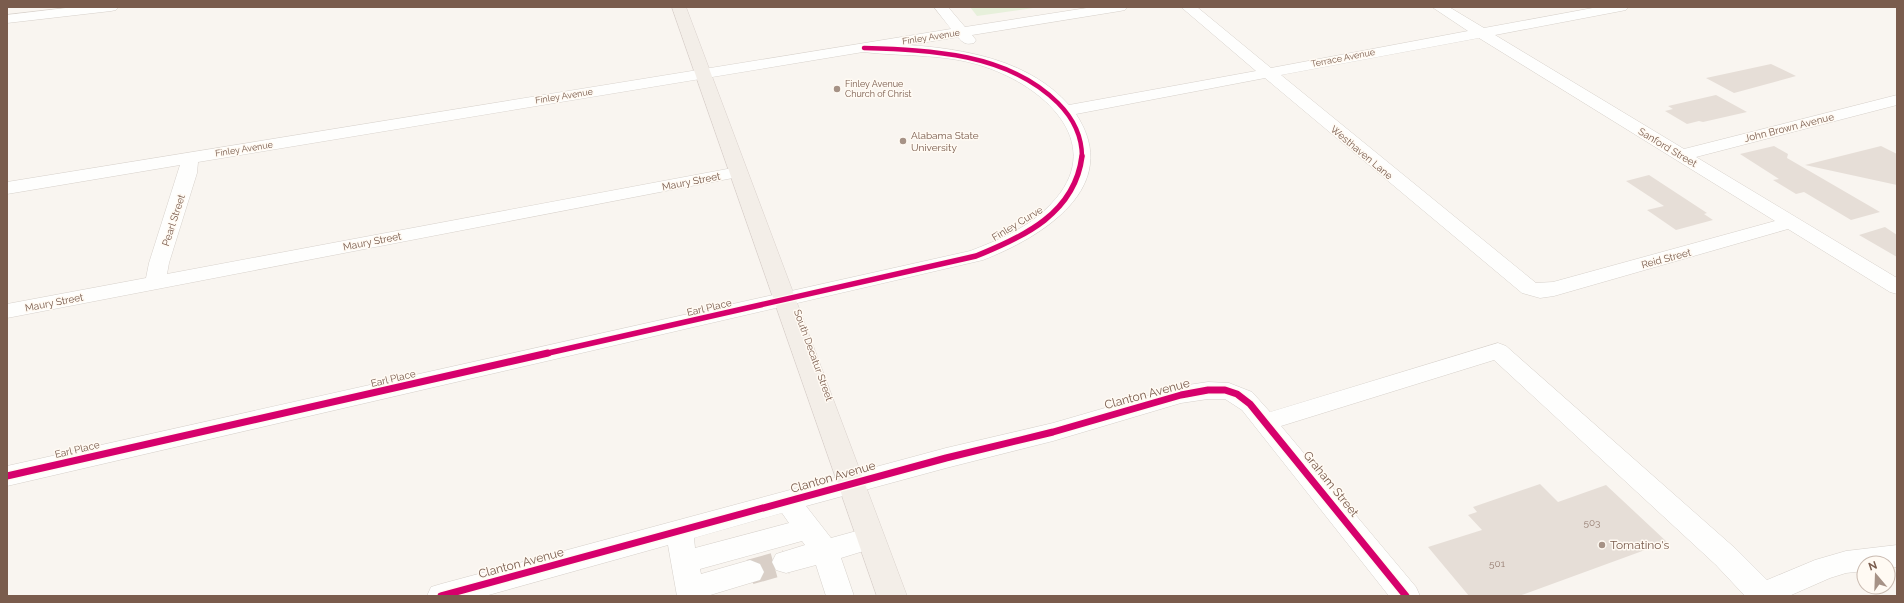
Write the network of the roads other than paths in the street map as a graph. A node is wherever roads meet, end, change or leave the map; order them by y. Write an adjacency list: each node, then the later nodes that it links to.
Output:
1 (111, 7): 8 (street)
2 (679, 7): 13 (main road, South Decatur Street)
3 (941, 7): 9 (street)
4 (1120, 7): 9 (street, Finley Avenue)
5 (1188, 7): 14 (street, Westhaven Lane)
6 (1439, 7): 10 (street, Sanford Street)
7 (1621, 7): 10 (street, Terrace Avenue)
8 (7, 19)
9 (962, 32): 11 (street, Finley Avenue); 12 (street)
10 (1481, 32): 14 (street, Terrace Avenue); 17 (street, Sanford Street)
11 (864, 48): 12 (street, Finley Curve); 13 (street, Finley Avenue)
12 (992, 64): 16 (street, Finley Curve)
13 (703, 73): 18 (street, Finley Avenue); 19 (main road, South Decatur Street)
14 (1267, 73): 16 (street, Terrace Avenue); 24 (street, Westhaven Lane)
15 (1897, 100): 17 (street, John Brown Avenue)
16 (1064, 111): 25 (street, Finley Curve)
17 (1682, 155): 21 (street, Sanford Street)
18 (190, 158): 20 (street, Finley Avenue); 22 (street, Pearl Street)
19 (738, 172): 22 (street, Maury Street); 25 (main road, South Decatur Street)
20 (7, 188)
21 (1792, 222): 23 (street, Sanford Street); 24 (street, Reid Street)
22 (156, 282): 26 (street, Maury Street)
23 (1897, 287)
24 (1540, 291)
25 (784, 300): 29 (street, Earl Place); 30 (main road, South Decatur Street)
26 (7, 310)
27 (1233, 391): 28 (street, Graham Street); 30 (street, Clanton Avenue)
28 (1265, 422): 41 (street); 45 (street, Graham Street)
29 (7, 476)
30 (850, 483): 31 (street, Clanton Avenue); 34 (main road, South Decatur Street)
31 (787, 501): 32 (street); 33 (street, Clanton Avenue)
32 (808, 528): 35 (street); 37 (street)
33 (679, 531): 37 (street); 42 (street, Clanton Avenue)
34 (871, 538): 35 (street); 44 (main road, South Decatur Street)
35 (825, 551): 38 (street); 43 (street)
36 (1897, 556): 41 (street)
37 (685, 562): 40 (street)
38 (786, 562)
39 (750, 572): 40 (street)
40 (691, 593)
41 (1761, 595)
42 (441, 596)
43 (840, 596)
44 (892, 596)
45 (1406, 596)

